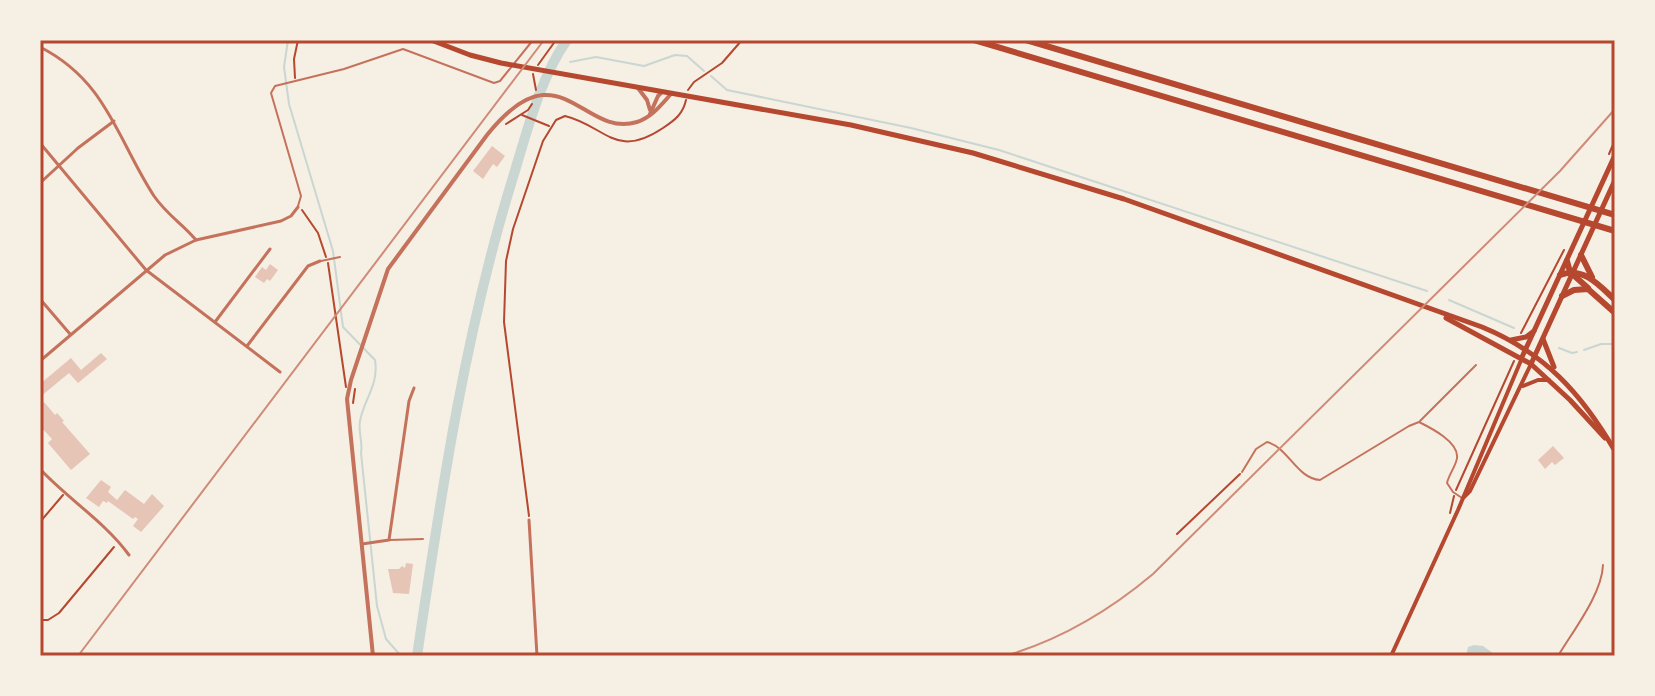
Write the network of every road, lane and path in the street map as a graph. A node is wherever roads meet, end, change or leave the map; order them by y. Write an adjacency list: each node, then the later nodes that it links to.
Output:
1 (298, 40): 9 (path)
2 (431, 40): 10 (main road)
3 (533, 40): 9 (lane)
4 (556, 40): 69 (path)
5 (742, 40): 13 (path)
6 (974, 40): 23 (highway)
7 (1026, 40): 22 (highway)
8 (40, 47): 15 (street)
9 (295, 81): 21 (lane)
10 (638, 88): 11 (main road); 14 (street)
11 (664, 92): 12 (main road); 14 (street)
12 (673, 93): 14 (street); 40 (main road)
13 (684, 111)
14 (650, 112): 75 (street)
15 (115, 121): 18 (street); 24 (street)
16 (40, 143): 18 (street)
17 (1615, 155): 31 (main road)
18 (59, 166): 20 (street); 32 (street)
19 (1615, 180): 27 (main road)
20 (40, 183)
21 (298, 207): 24 (street); 29 (path)
22 (1615, 215)
23 (1615, 231)
24 (196, 240): 32 (street)
25 (1565, 247): 45 (path)
26 (270, 249): 42 (street)
27 (1581, 255): 33 (main road); 35 (highway)
28 (340, 257): 29 (lane)
29 (328, 259): 30 (lane); 58 (path)
30 (320, 261): 48 (street)
31 (1567, 261): 33 (highway); 34 (main road)
32 (146, 270): 42 (street); 44 (street)
33 (1571, 273): 34 (highway); 35 (highway); 36 (highway); 37 (main road)
34 (1560, 275): 43 (main road)
35 (1594, 280): 39 (highway)
36 (1588, 289): 37 (highway); 41 (highway)
37 (1562, 296): 46 (main road)
38 (40, 299): 44 (street)
39 (1615, 300)
40 (1436, 312): 47 (main road); 51 (main road)
41 (1615, 313)
42 (215, 322): 48 (street)
43 (1535, 330): 45 (main road); 49 (main road)
44 (70, 334): 52 (street)
45 (1523, 338): 47 (main road)
46 (1543, 338): 50 (main road); 56 (main road)
47 (1511, 340): 49 (main road)
48 (247, 346): 55 (street)
49 (1526, 349): 50 (main road); 51 (main road)
50 (1535, 355): 53 (main road); 56 (main road)
51 (1519, 356): 53 (main road); 65 (path); 67 (main road)
52 (40, 361)
53 (1531, 364): 57 (main road); 59 (main road)
54 (1476, 365): 61 (lane)
55 (280, 372)
56 (1556, 372): 62 (main road)
57 (1549, 380): 59 (main road); 62 (main road)
58 (343, 385)
59 (1521, 387): 67 (main road)
60 (414, 388): 73 (street)
61 (1419, 422): 64 (lane); 65 (lane)
62 (1614, 450)
63 (41, 472): 66 (street)
64 (1242, 472): 71 (path)
65 (1455, 493): 67 (lane); 68 (path)
66 (64, 494): 70 (path); 74 (street)
67 (1463, 498): 81 (main road)
68 (1451, 507)
69 (529, 520): 80 (street)
70 (40, 522)
71 (1177, 534)
72 (423, 539): 73 (lane)
73 (389, 540): 75 (street)
74 (119, 541): 76 (street); 78 (path)
75 (365, 544): 79 (street)
76 (129, 555)
77 (1603, 565): 82 (lane)
78 (40, 620)
79 (373, 656)
80 (537, 656)
81 (1391, 656)
82 (1558, 656)

